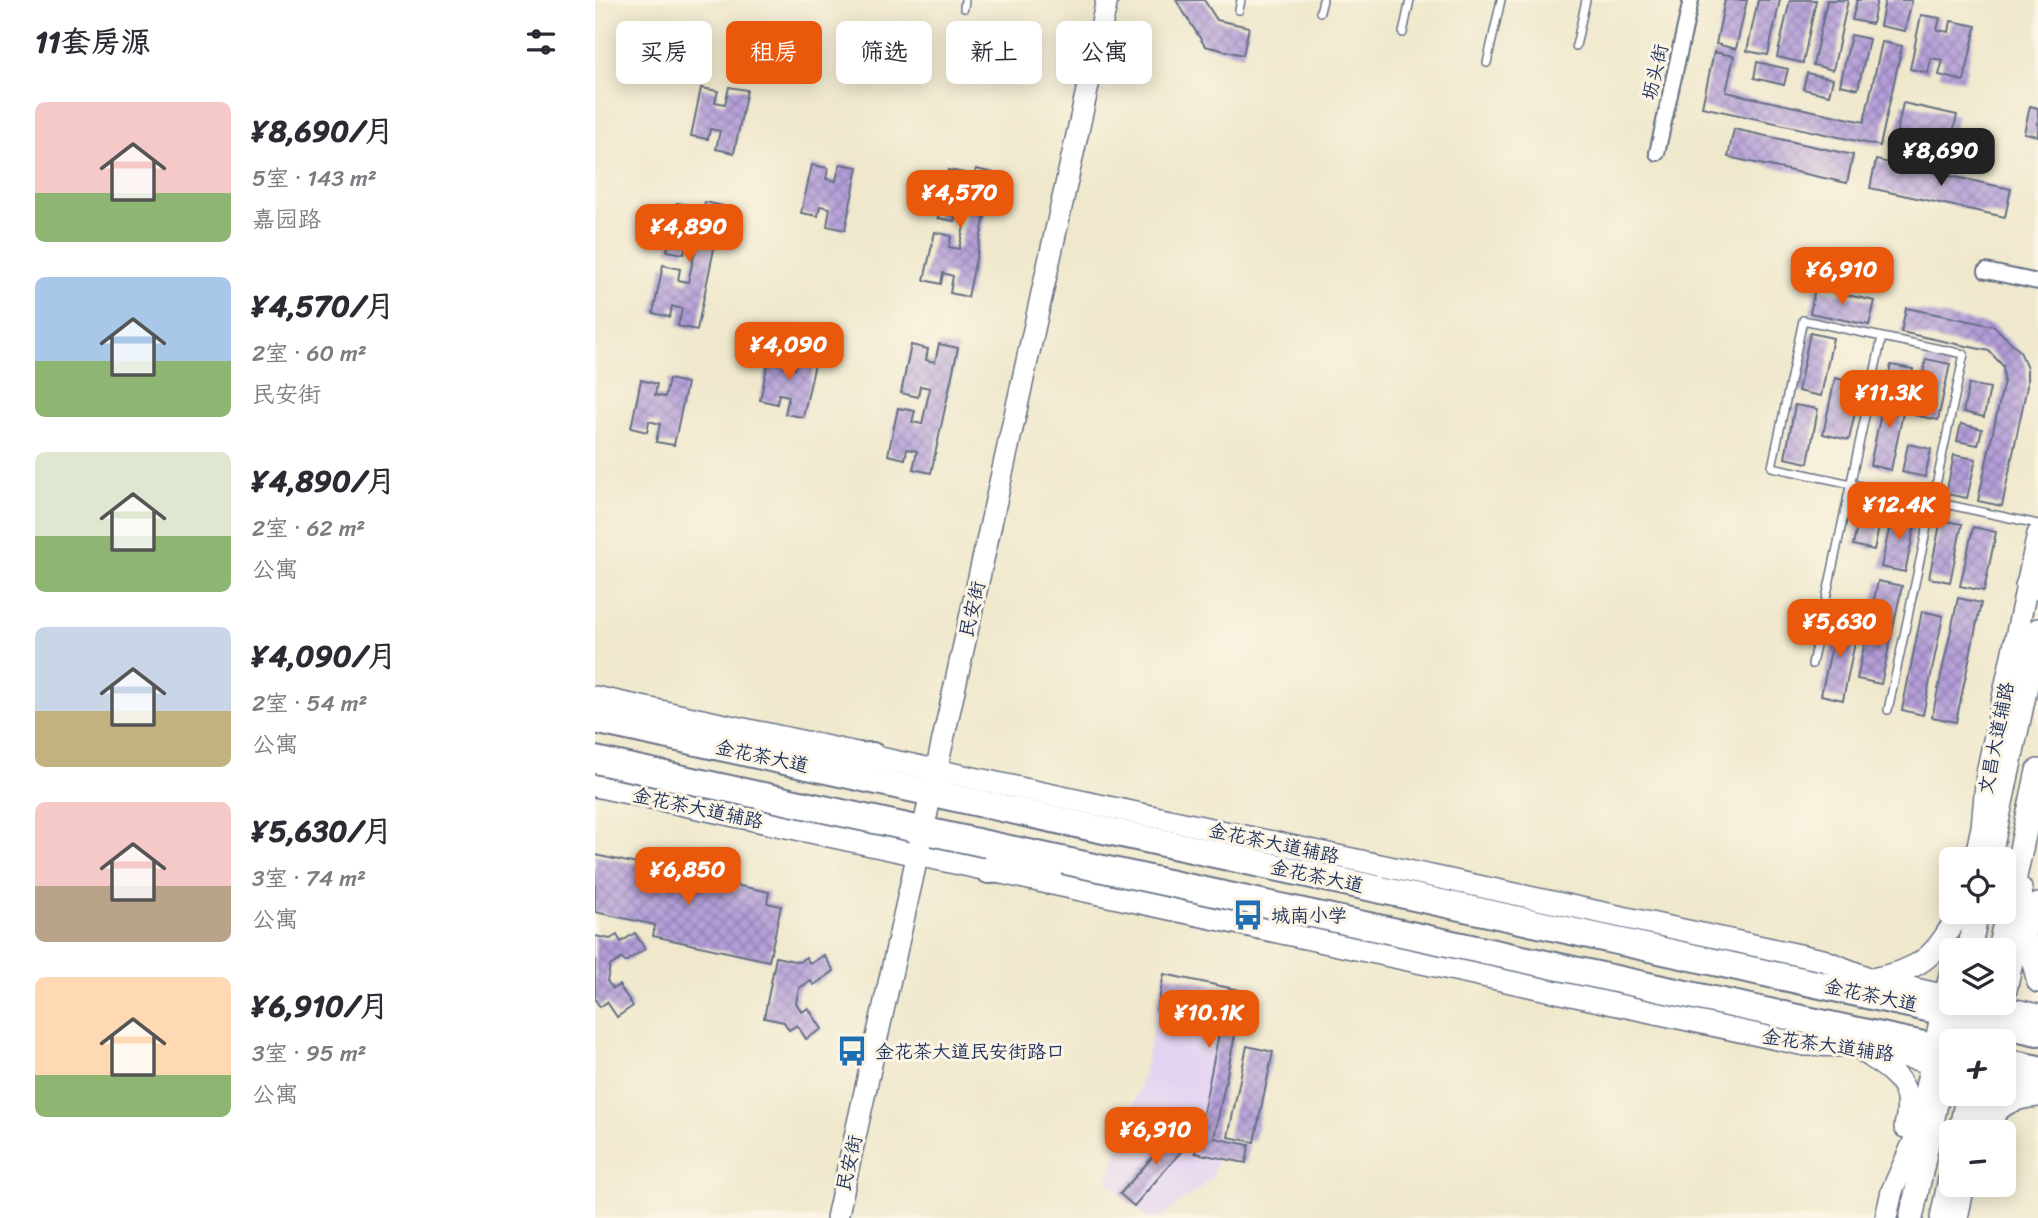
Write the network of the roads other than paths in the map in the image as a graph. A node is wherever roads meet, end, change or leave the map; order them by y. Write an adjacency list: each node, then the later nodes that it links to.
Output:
1 (1107, 0): 32 (street, 民安街)
2 (1241, 0): 8 (lane)
3 (1323, 0): 9 (lane)
4 (1411, 0): 10 (lane)
5 (1501, 0): 12 (lane)
6 (1586, 0): 11 (lane)
7 (1691, 0): 13 (street, 坜头街)
8 (1239, 10)
9 (1320, 12)
10 (1403, 33)
11 (1576, 46)
12 (1487, 63)
13 (1657, 153)
14 (1986, 271): 15 (street)
15 (2038, 282)
16 (1882, 337): 17 (lane); 17 (lane); 18 (lane)
17 (1851, 484): 18 (lane); 23 (lane)
18 (1932, 501): 19 (lane); 25 (lane)
19 (2038, 524)
20 (2038, 534): 21 (street, 文昌大道辅路)
21 (2032, 587): 34 (street, 文昌大道辅路)
22 (2038, 629): 31 (main road)
23 (1812, 664)
24 (595, 697): 27 (street, 金花茶大道辅路)
25 (1888, 710)
26 (595, 720): 28 (highway, 金花茶大道)
27 (872, 756): 28 (highway); 32 (street, 金花茶大道辅路)
28 (774, 759): 32 (highway, 金花茶大道)
29 (595, 760): 36 (highway, 金花茶大道)
30 (2038, 771): 40 (main road)
31 (2006, 777): 34 (main road); 38 (main road)
32 (934, 781): 36 (street, 民安街); 47 (street, 金花茶大道辅路); 49 (highway, 金花茶大道)
33 (595, 786): 36 (street, 金花茶大道辅路)
34 (1982, 827): 37 (street, 文昌大道辅路)
35 (2038, 836): 40 (main road)
36 (921, 842): 39 (highway, 金花茶大道); 41 (street, 金花茶大道辅路); 73 (street, 民安街)
37 (1978, 847)
38 (1991, 847)
39 (1088, 865): 41 (highway); 55 (highway, 金花茶大道)
40 (2018, 865): 44 (main road); 45 (main road)
41 (989, 870): 57 (street, 金花茶大道辅路)
42 (2038, 904): 44 (street)
43 (1954, 924): 47 (street)
44 (2024, 930): 46 (street); 48 (street)
45 (2002, 938)
46 (2016, 946)
47 (1871, 979): 49 (highway); 50 (street, 金花茶大道辅路)
48 (2038, 982)
49 (1827, 986): 51 (highway, 金花茶大道)
50 (1939, 1001)
51 (1939, 1002)
52 (1992, 1015): 56 (highway, 金花茶大道)
53 (2016, 1015): 54 (street)
54 (2038, 1015)
55 (1819, 1022): 57 (highway); 58 (highway, 金花茶大道)
56 (2038, 1032)
57 (1855, 1046): 59 (street, 金花茶大道辅路); 69 (street)
58 (1939, 1056)
59 (1939, 1056)
60 (2016, 1064): 62 (highway)
61 (1939, 1069): 68 (street)
62 (2038, 1069)
63 (2016, 1081): 64 (street)
64 (2038, 1086)
65 (1939, 1089): 68 (main road); 75 (main road)
66 (2038, 1096): 67 (street)
67 (1994, 1120)
68 (1915, 1139): 69 (street)
69 (1892, 1191): 74 (street)
70 (1946, 1197): 76 (main road)
71 (1961, 1197): 77 (street)
72 (1972, 1197): 78 (street)
73 (837, 1218)
74 (1886, 1218)
75 (1911, 1218)
76 (1942, 1218)
77 (1957, 1218)
78 (1968, 1218)

